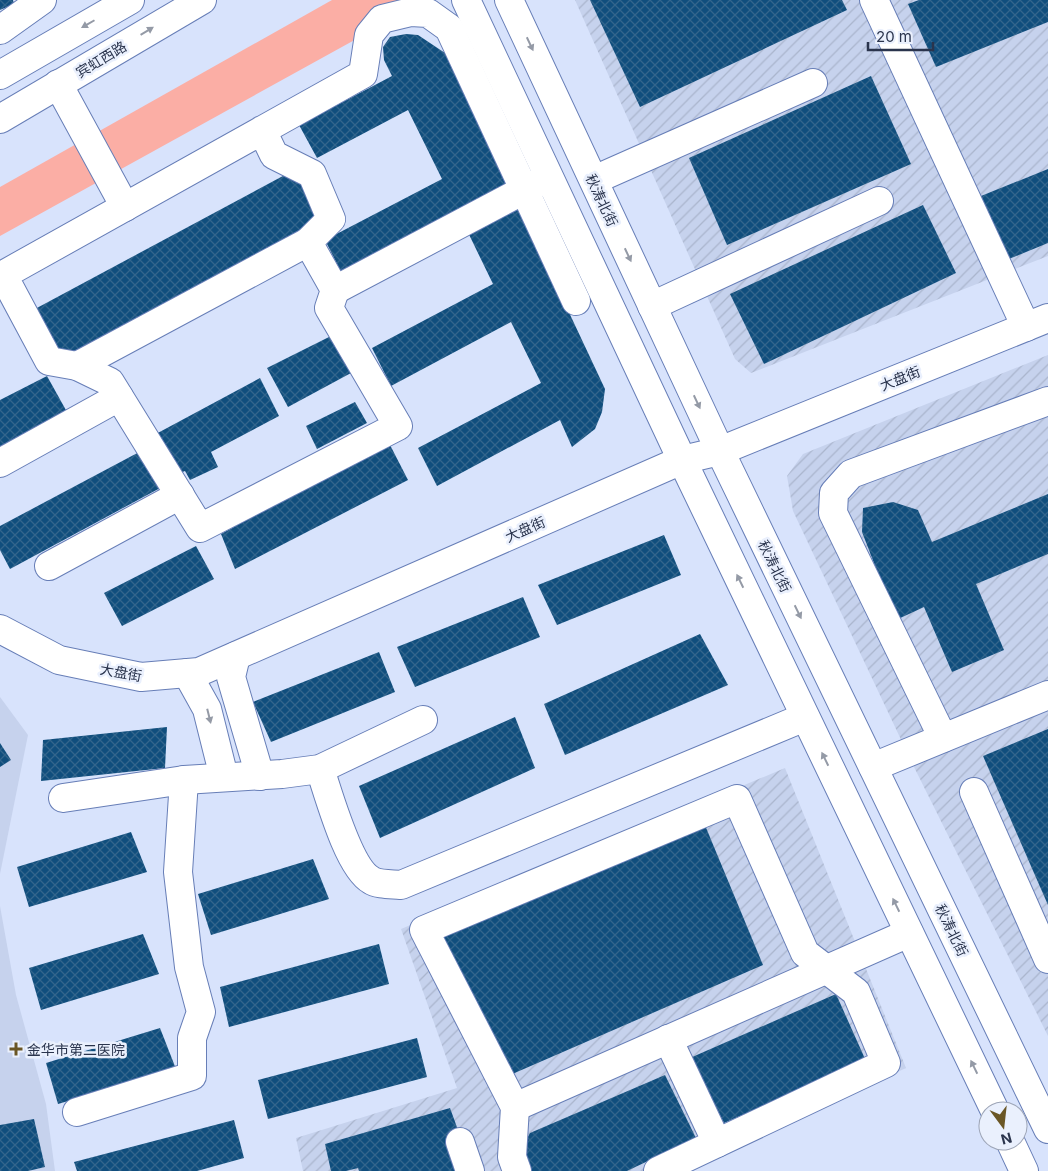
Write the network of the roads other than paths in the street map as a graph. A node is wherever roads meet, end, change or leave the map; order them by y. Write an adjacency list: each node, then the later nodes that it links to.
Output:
1 (42, 0): 7 (main road)
2 (130, 0): 8 (main road, one-way to 8)
3 (202, 0): 10 (main road, 宾虹西路, one-way to 3)
4 (466, 0): 13 (main road)
5 (509, 0): 14 (main road, 秋涛北街, one-way to 14)
6 (874, 0): 22 (main road)
7 (0, 30)
8 (0, 75)
9 (813, 83): 14 (main road)
10 (58, 84): 11 (main road, 宾虹西路); 17 (main road)
11 (0, 119)
12 (262, 130): 15 (main road); 17 (main road); 18 (main road)
13 (549, 177): 15 (main road); 27 (main road)
14 (594, 180): 21 (main road, 秋涛北街, one-way to 21)
15 (525, 190): 19 (main road); 20 (main road)
16 (879, 201): 21 (main road)
17 (125, 206): 23 (main road)
18 (308, 242): 19 (main road); 23 (main road)
19 (335, 290): 29 (main road)
20 (576, 301)
21 (652, 306): 26 (main road, 秋涛北街, one-way to 26)
22 (1037, 322): 26 (main road, 大盘街)
23 (77, 366): 24 (main road)
24 (119, 397): 28 (main road); 29 (main road)
25 (1048, 401): 37 (main road)
26 (720, 451): 27 (main road, 大盘街); 38 (main road, 秋涛北街, one-way to 38)
27 (682, 460): 32 (main road, 大盘街); 35 (main road, one-way to 27)
28 (0, 463)
29 (180, 495): 30 (main road)
30 (49, 566)
31 (0, 629): 33 (main road, 大盘街)
32 (236, 656): 33 (main road, 大盘街); 40 (main road)
33 (187, 673): 41 (main road, one-way to 41)
34 (1048, 695): 37 (main road)
35 (805, 716): 39 (main road); 45 (main road, one-way to 35)
36 (423, 720): 39 (main road)
37 (943, 738): 38 (main road)
38 (873, 767): 52 (main road, 秋涛北街)
39 (320, 769): 40 (main road)
40 (260, 776): 41 (main road)
41 (224, 778): 42 (main road)
42 (184, 780): 44 (main road); 51 (main road)
43 (974, 792): 46 (main road)
44 (63, 798)
45 (909, 933): 47 (main road); 49 (main road, one-way to 45)
46 (1048, 959)
47 (826, 969): 48 (main road); 50 (main road); 54 (main road)
48 (668, 1039): 50 (main road); 54 (main road)
49 (990, 1101)
50 (515, 1107): 57 (main road)
51 (77, 1112)
52 (1048, 1129)
53 (460, 1142): 56 (main road)
54 (717, 1143): 58 (main road)
55 (1015, 1151): 59 (main road)
56 (470, 1171)
57 (517, 1171)
58 (658, 1171)
59 (1024, 1171)

